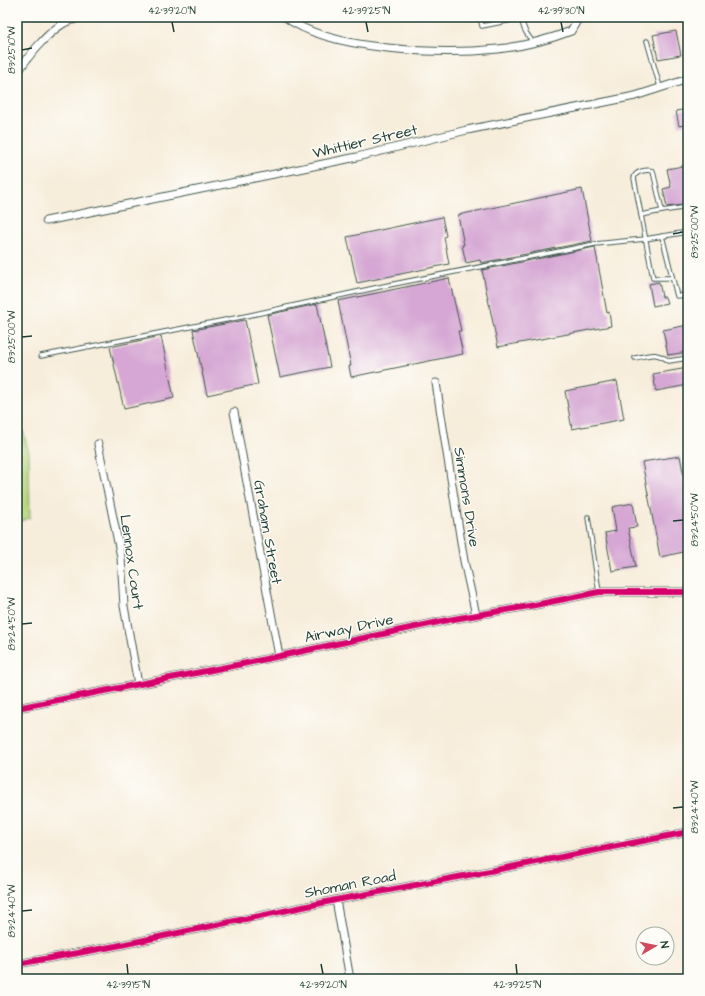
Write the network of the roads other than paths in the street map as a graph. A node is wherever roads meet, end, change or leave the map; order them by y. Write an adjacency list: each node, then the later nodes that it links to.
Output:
1 (82, 17): 8 (street)
2 (285, 17): 7 (street)
3 (480, 17): 4 (lane)
4 (525, 17): 7 (lane)
5 (579, 17): 7 (street)
6 (646, 41): 10 (lane)
7 (534, 43)
8 (17, 74)
9 (688, 79): 10 (street, Whittier Street)
10 (660, 88): 14 (street, Whittier Street)
11 (688, 207): 12 (lane)
12 (662, 211): 13 (lane); 13 (lane)
13 (641, 215): 17 (lane)
14 (46, 221)
15 (688, 232): 16 (lane)
16 (662, 236): 17 (lane); 18 (lane)
17 (645, 239): 18 (lane); 20 (lane)
18 (672, 278): 19 (lane)
19 (688, 295)
20 (41, 356)
21 (635, 358): 22 (lane)
22 (688, 358)
23 (436, 383): 29 (street, Simmons Drive)
24 (234, 412): 30 (street, Graham Street)
25 (98, 444): 31 (street, Lennox Court)
26 (588, 517): 27 (lane)
27 (599, 592): 28 (street, Airway Drive); 29 (street, Airway Drive)
28 (688, 592)
29 (476, 615): 30 (street, Airway Drive)
30 (279, 656): 31 (street, Airway Drive)
31 (138, 684): 32 (street, Airway Drive)
32 (17, 708)
33 (688, 832): 34 (street, Shoman Road)
34 (336, 900): 35 (street, Shoman Road); 36 (street)
35 (17, 964)
36 (350, 979)

